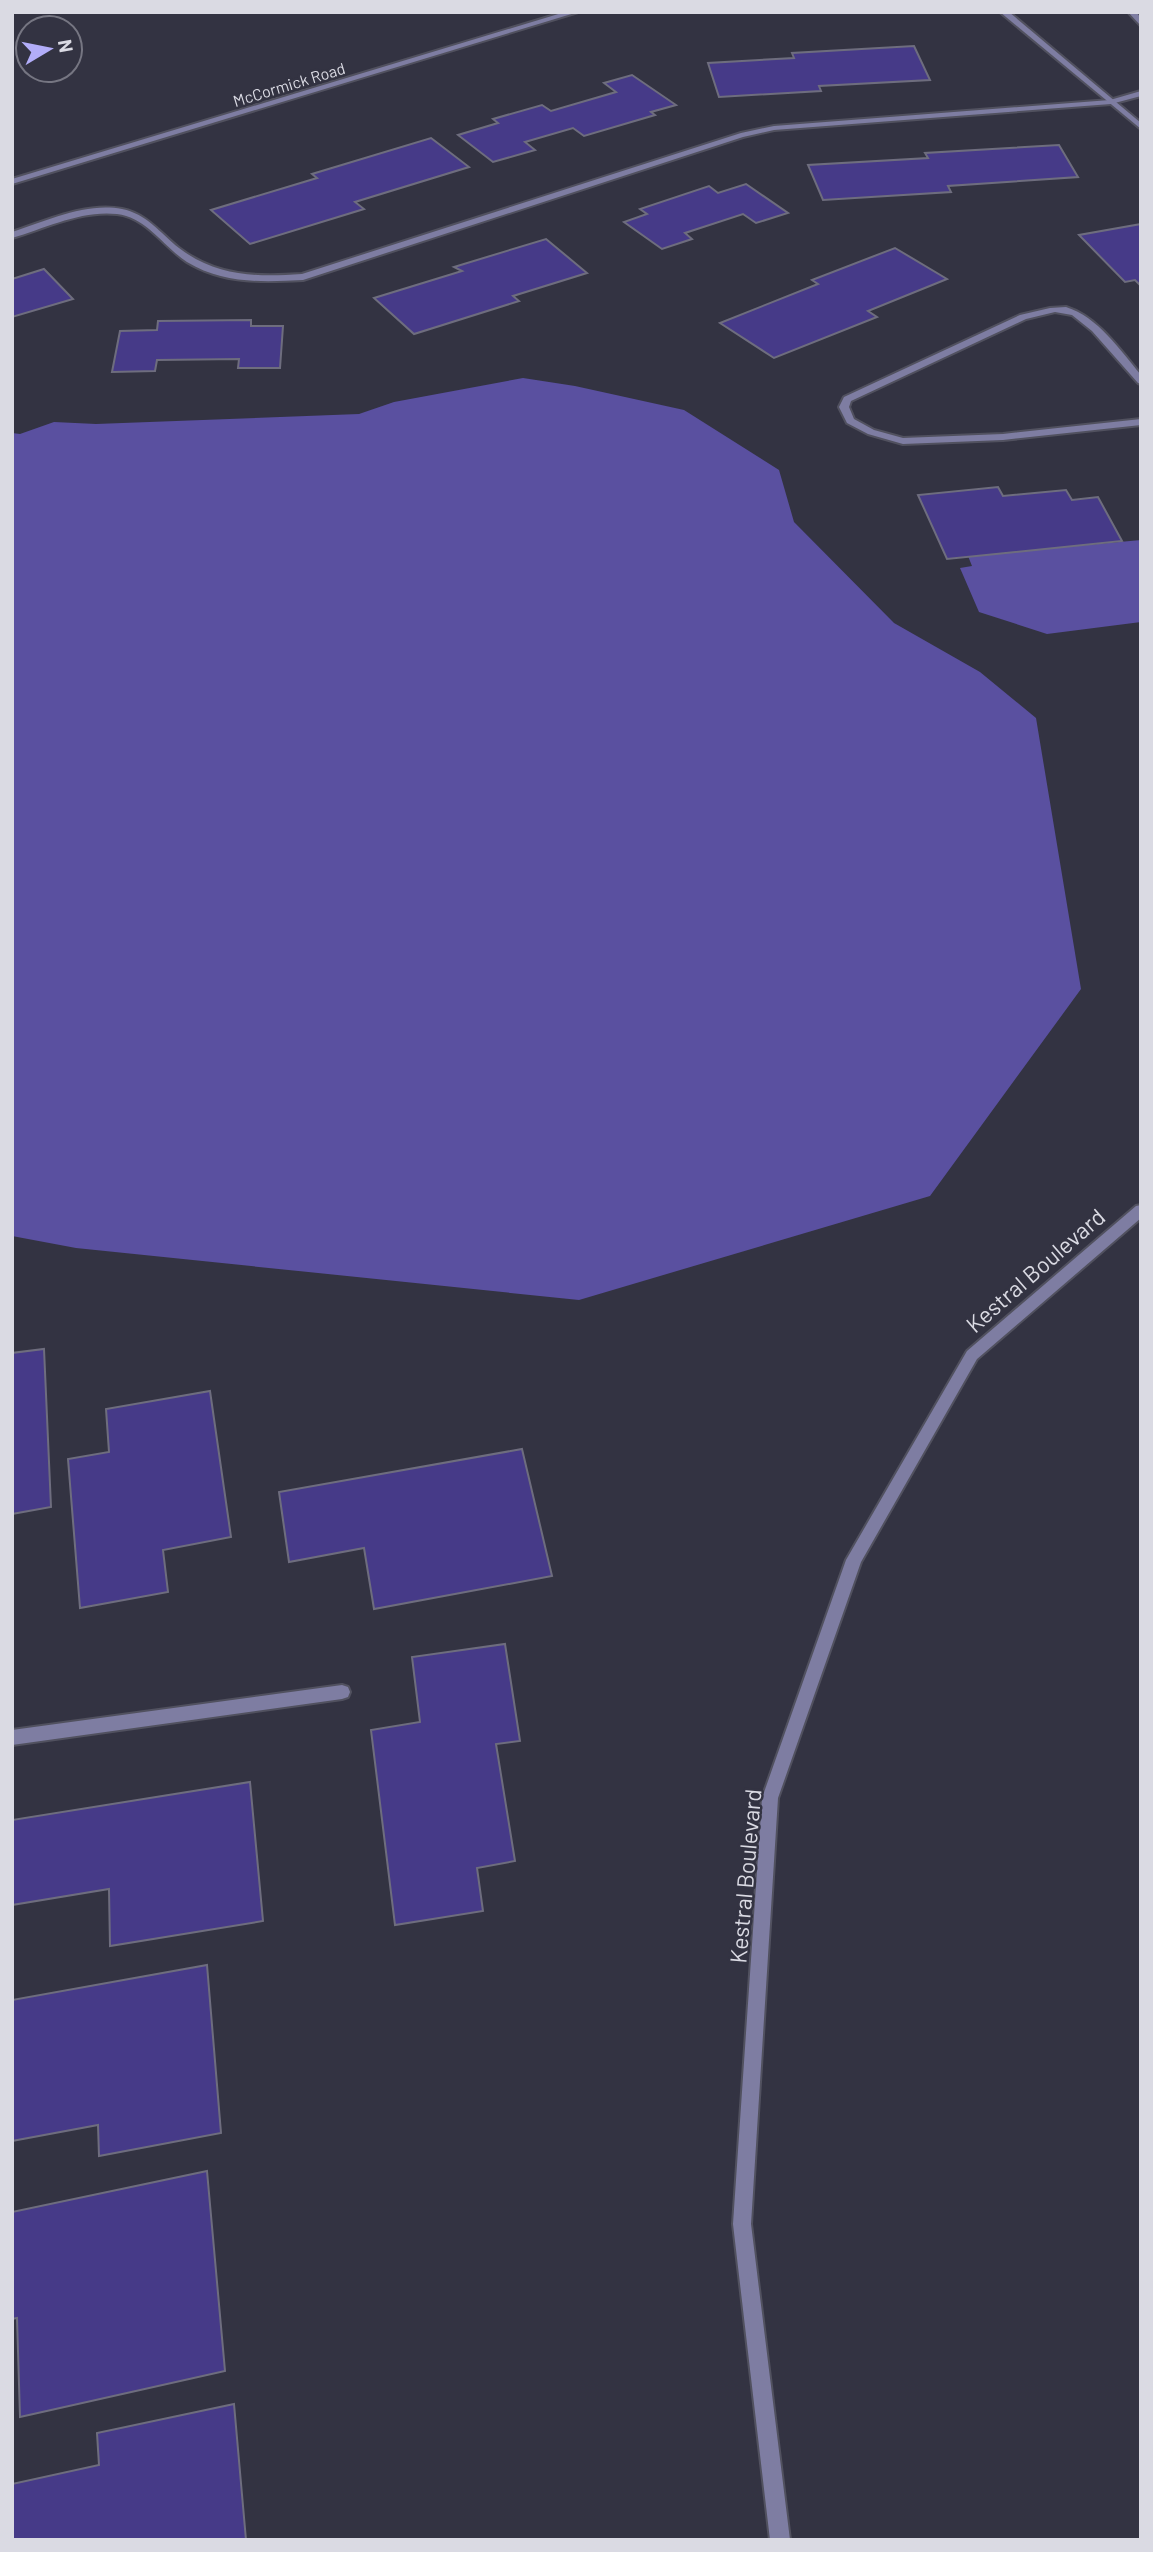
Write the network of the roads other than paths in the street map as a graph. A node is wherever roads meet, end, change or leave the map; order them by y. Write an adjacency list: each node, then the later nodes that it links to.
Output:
1 (573, 12): 8 (street, McCormick Road)
2 (1004, 12): 6 (street)
3 (1132, 12): 4 (street)
4 (1141, 24)
5 (1141, 93): 6 (street)
6 (1111, 102): 7 (street); 9 (street)
7 (1141, 127)
8 (12, 182)
9 (12, 235)
10 (1141, 381): 11 (street)
11 (1141, 422)
12 (1141, 1210): 15 (street, Kestral Boulevard)
13 (342, 1692): 14 (street)
14 (12, 1738)
15 (780, 2540)

